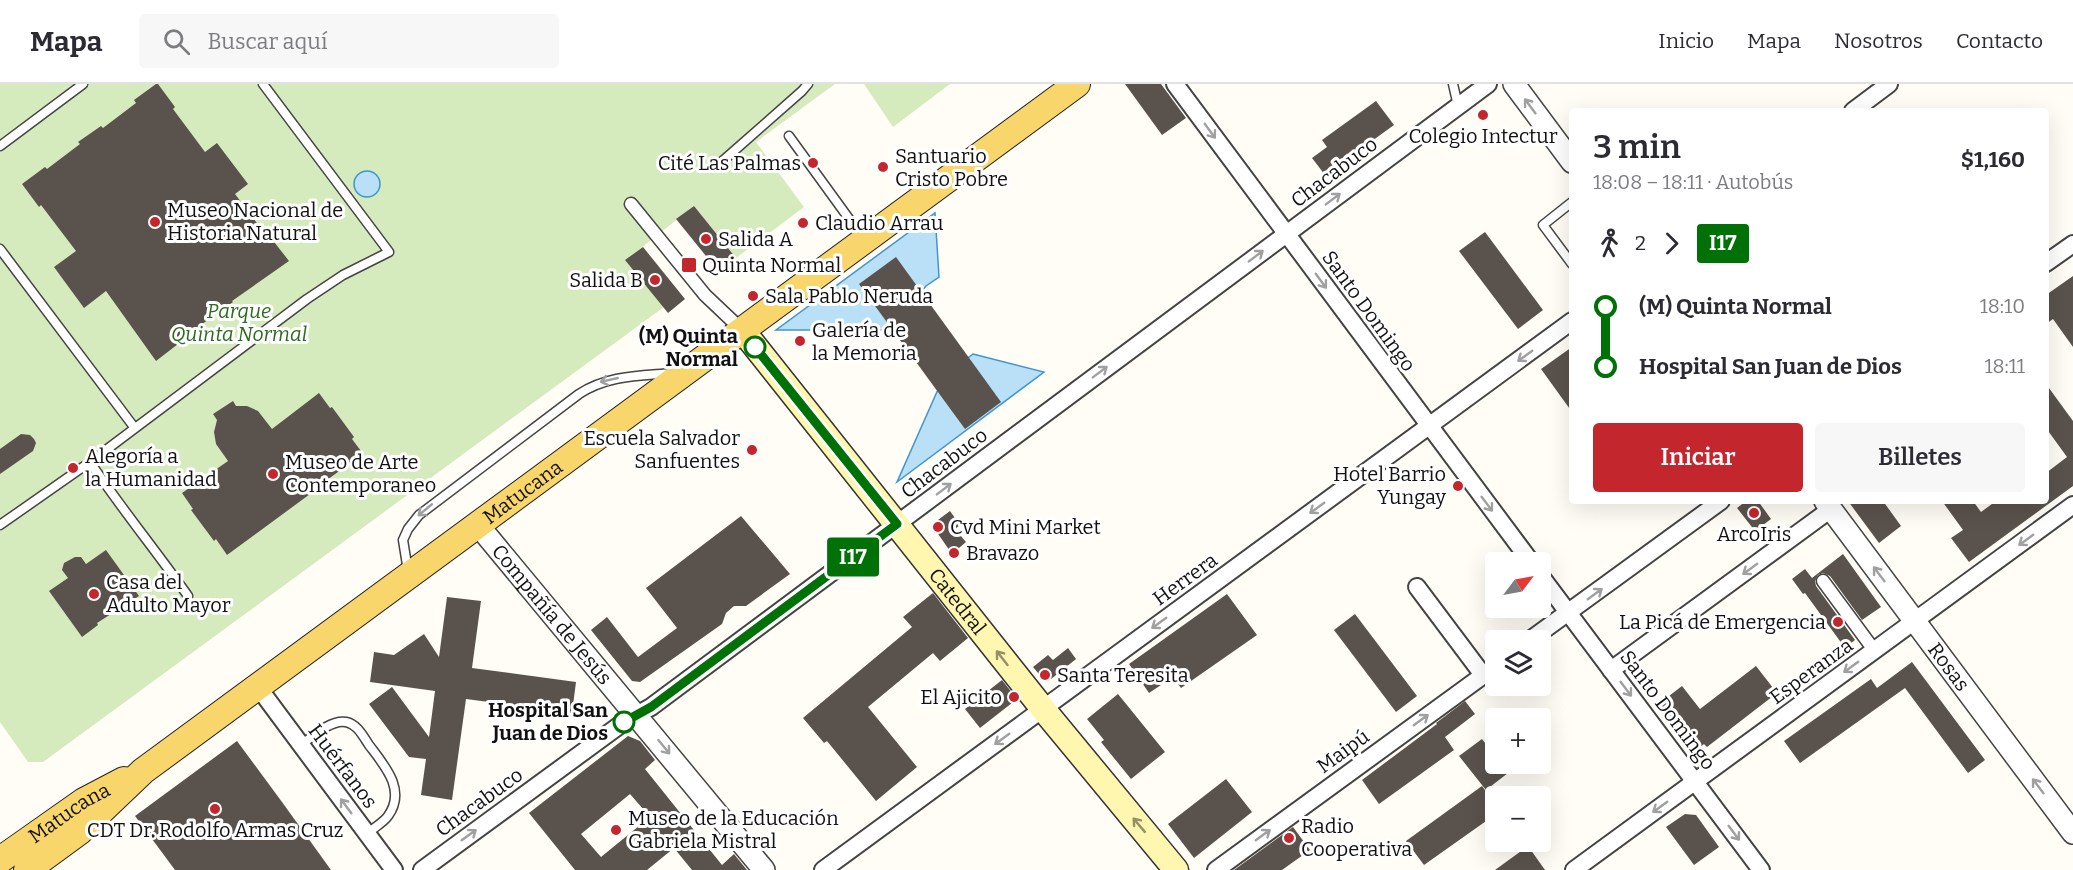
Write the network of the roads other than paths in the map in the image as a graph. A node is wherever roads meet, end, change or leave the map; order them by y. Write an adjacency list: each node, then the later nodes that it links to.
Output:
1 (83, 84): 13 (lane)
2 (263, 84): 28 (lane)
3 (808, 84): 15 (lane)
4 (1077, 84): 19 (main road, Matucana)
5 (1175, 84): 18 (street, Santo Domingo, one-way to 18)
6 (1453, 84): 10 (lane)
7 (1488, 84): 10 (street, Chacabuco)
8 (1514, 84): 14 (street, one-way to 8)
9 (1889, 84): 11 (street)
10 (1458, 106): 18 (street, Chacabuco, one-way to 10)
11 (1857, 108)
12 (789, 136): 19 (lane)
13 (0, 146)
14 (1569, 158)
15 (718, 165)
16 (631, 204): 25 (street)
17 (1569, 204): 22 (lane)
18 (1286, 234): 27 (street, Santo Domingo, one-way to 27); 33 (street, Chacabuco, one-way to 18)
19 (865, 241): 25 (main road, Matucana)
20 (2073, 244): 23 (street)
21 (0, 249): 28 (lane)
22 (1569, 260)
23 (2049, 261)
24 (1569, 323): 27 (street, Herrera, one-way to 27)
25 (743, 331): 26 (main road, Matucana); 33 (main road, Catedral)
26 (688, 371): 35 (main road, Matucana); 37 (lane, one-way to 37)
27 (1428, 426): 36 (street, Santo Domingo, one-way to 36); 50 (street, Herrera, one-way to 50)
28 (134, 427): 29 (lane)
29 (90, 462): 34 (lane); 41 (lane)
30 (1717, 504): 42 (street, one-way to 30)
31 (1828, 505): 43 (street, Rosas, one-way to 31); 47 (street, one-way to 47)
32 (2073, 505): 43 (street, Esperanza, one-way to 43)
33 (897, 524): 50 (main road, Catedral, one-way to 33); 51 (street, Chacabuco)
34 (0, 525)
35 (478, 525): 37 (main road, Matucana); 51 (street, Compañía de Jesús)
36 (1523, 552)
37 (410, 575): 49 (main road, Matucana)
38 (1822, 581): 45 (street)
39 (1417, 587): 46 (street)
40 (1551, 589): 42 (street, Santo Domingo)
41 (188, 596)
42 (1569, 613): 44 (street); 47 (street, Santo Domingo)
43 (1914, 621): 45 (street, Esperanza); 54 (street, Rosas, one-way to 43)
44 (1544, 630)
45 (1874, 650): 53 (street, Esperanza, one-way to 53)
46 (1485, 666)
47 (1611, 670): 53 (street, Santo Domingo, one-way to 53)
48 (1485, 674): 62 (street, Maipú, one-way to 48)
49 (258, 687): 52 (street, Huérfanos); 56 (main road, Matucana)
50 (1042, 709): 60 (street, Herrera, one-way to 60); 61 (main road, Catedral, one-way to 50)
51 (637, 715): 58 (street, Chacabuco, one-way to 51); 59 (street, Compañía de Jesús, one-way to 59)
52 (301, 745): 55 (street, Huérfanos, one-way to 52); 55 (lane)
53 (1695, 782): 63 (street, Esperanza, one-way to 63); 64 (street, Santo Domingo, one-way to 64)
54 (2073, 833)
55 (367, 834): 57 (street, Huérfanos)
56 (21, 860)
57 (394, 870)
58 (422, 870)
59 (764, 870)
60 (823, 870)
61 (1176, 870)
62 (1216, 870)
63 (1574, 870)
64 (1761, 870)

